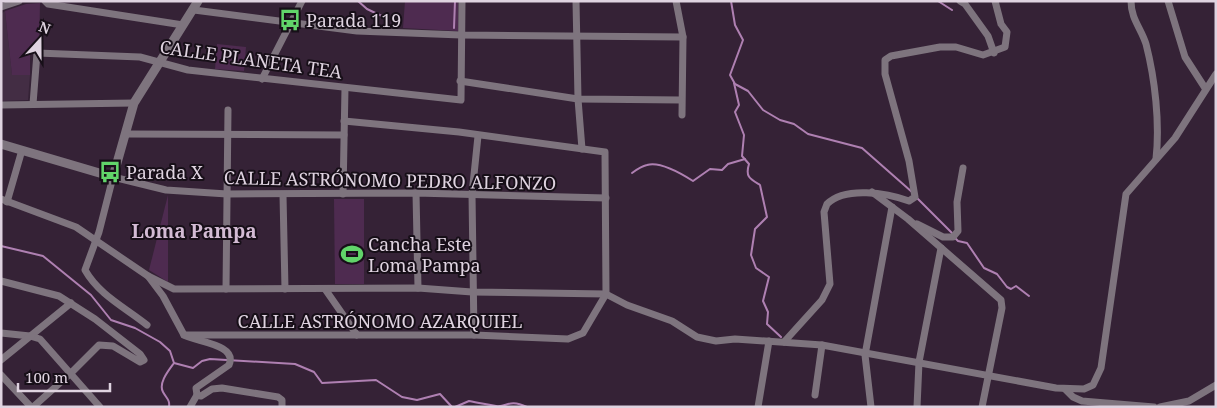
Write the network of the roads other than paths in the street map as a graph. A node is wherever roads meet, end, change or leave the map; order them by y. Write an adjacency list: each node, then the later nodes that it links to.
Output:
1 (19, 1): 11 (street)
2 (45, 1): 14 (street)
3 (302, 1): 13 (street)
4 (462, 1): 15 (street)
5 (576, 1): 16 (street)
6 (676, 1): 17 (street)
7 (960, 1): 18 (street)
8 (995, 1): 18 (street)
9 (1131, 1): 40 (street)
10 (1168, 1): 24 (street)
11 (1, 6)
12 (196, 6): 13 (street); 14 (street)
13 (291, 23): 15 (street); 21 (street)
14 (183, 25): 19 (street)
15 (462, 36): 16 (street); 22 (street)
16 (577, 37): 17 (street); 25 (street)
17 (683, 37): 26 (street)
18 (994, 53): 43 (street)
19 (158, 63): 21 (street, CALLE PLANETA TEA); 27 (street); 28 (street, CALLE PLANETA TEA)
20 (1216, 74): 24 (street)
21 (262, 79): 23 (street, CALLE PLANETA TEA)
22 (460, 81): 23 (street, CALLE PLANETA TEA); 25 (street)
23 (345, 88): 32 (street)
24 (1205, 88): 40 (street)
25 (578, 99): 26 (street); 38 (street)
26 (681, 100): 31 (street)
27 (134, 103): 28 (street); 33 (street)
28 (33, 104): 29 (street)
29 (1, 105)
30 (228, 110): 34 (street)
31 (682, 115)
32 (344, 121): 35 (street); 36 (street)
33 (126, 134): 34 (street); 42 (street)
34 (228, 135): 35 (street); 45 (street)
35 (344, 135): 46 (street)
36 (478, 136): 38 (street); 47 (street)
37 (1, 144): 39 (street, CALLE ASTRÓNOMO PEDRO ALFONZO)
38 (582, 148): 49 (street)
39 (22, 150): 42 (street, CALLE ASTRÓNOMO PEDRO ALFONZO); 50 (street)
40 (1156, 159): 82 (street)
41 (963, 168): 52 (street)
42 (113, 176): 45 (street, CALLE ASTRÓNOMO PEDRO ALFONZO); 53 (street)
43 (872, 192): 51 (street); 72 (street)
44 (416, 193): 46 (street, CALLE ASTRÓNOMO PEDRO ALFONZO); 47 (street, CALLE ASTRÓNOMO PEDRO ALFONZO); 57 (street)
45 (227, 194): 48 (street, CALLE ASTRÓNOMO PEDRO ALFONZO); 58 (street)
46 (343, 194): 48 (street, CALLE ASTRÓNOMO PEDRO ALFONZO)
47 (472, 194): 49 (street, CALLE ASTRÓNOMO PEDRO ALFONZO); 61 (street)
48 (283, 195): 59 (street)
49 (606, 198): 62 (street)
50 (4, 200): 53 (street)
51 (892, 207): 52 (street); 75 (street)
52 (908, 219): 54 (street)
53 (95, 242): 55 (street); 64 (street)
54 (941, 248): 77 (street); 80 (street)
55 (148, 276): 58 (street); 67 (street)
56 (1, 281): 63 (street)
57 (418, 288): 60 (street); 61 (street)
58 (226, 289): 59 (street)
59 (285, 289): 60 (street)
60 (325, 289): 68 (street)
61 (472, 292): 62 (street); 69 (street)
62 (606, 294): 69 (street, CALLE ASTRÓNOMO AZARQUIEL); 71 (street)
63 (71, 303): 70 (street); 78 (street)
64 (147, 326)
65 (1, 333): 66 (street)
66 (14, 334): 70 (street); 73 (street)
67 (184, 335): 68 (street, CALLE ASTRÓNOMO AZARQUIEL); 84 (street)
68 (357, 335): 69 (street, CALLE ASTRÓNOMO AZARQUIEL)
69 (474, 335)
70 (30, 336): 73 (street); 78 (street)
71 (769, 341): 72 (street); 89 (street)
72 (784, 342): 74 (street)
73 (18, 346): 76 (street)
74 (822, 346): 75 (street); 83 (street)
75 (864, 355): 77 (street); 90 (street)
76 (1, 360)
77 (919, 362): 80 (street); 91 (street)
78 (71, 373): 85 (street); 86 (street)
79 (1, 375): 85 (street)
80 (988, 375): 82 (street); 92 (street)
81 (1216, 385): 94 (street)
82 (1065, 389): 93 (street)
83 (814, 394)
84 (197, 395): 87 (street); 88 (street)
85 (32, 407)
86 (100, 407)
87 (190, 407)
88 (282, 407)
89 (758, 407)
90 (871, 407)
91 (917, 407)
92 (982, 407)
93 (1154, 407)
94 (1160, 407)

